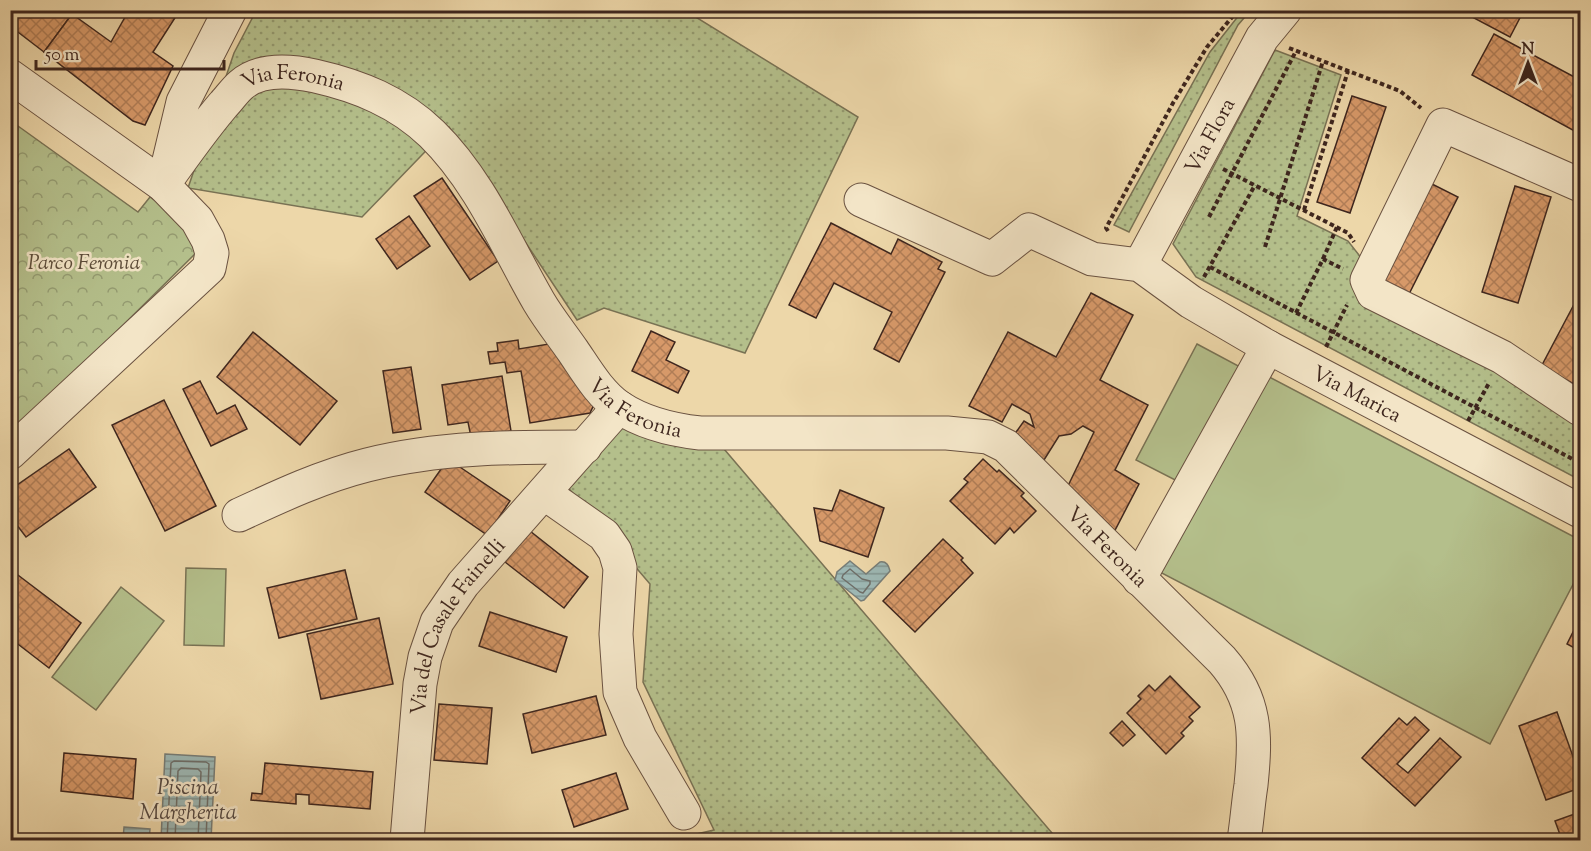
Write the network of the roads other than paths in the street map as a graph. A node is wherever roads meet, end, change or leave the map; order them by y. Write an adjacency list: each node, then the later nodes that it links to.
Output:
1 (230, 10): 4 (street)
2 (1285, 10): 7 (street, Via Flora)
3 (10, 76): 4 (street)
4 (163, 185): 9 (street, Via Feronia); 12 (street)
5 (1581, 185): 10 (street)
6 (861, 200): 7 (street)
7 (1140, 265): 8 (street, Via Marica)
8 (1268, 347): 14 (street, Via Marica); 16 (street)
9 (619, 407): 11 (street, Via del Casale Fainelli); 16 (street, Via Feronia)
10 (1581, 409)
11 (585, 447): 13 (street, Via del Casale Fainelli); 15 (street)
12 (10, 453)
13 (544, 493): 17 (street); 18 (street, Via del Casale Fainelli)
14 (1581, 512)
15 (239, 516)
16 (1139, 579): 19 (street, Via Feronia)
17 (684, 813)
18 (407, 840)
19 (1244, 840)

